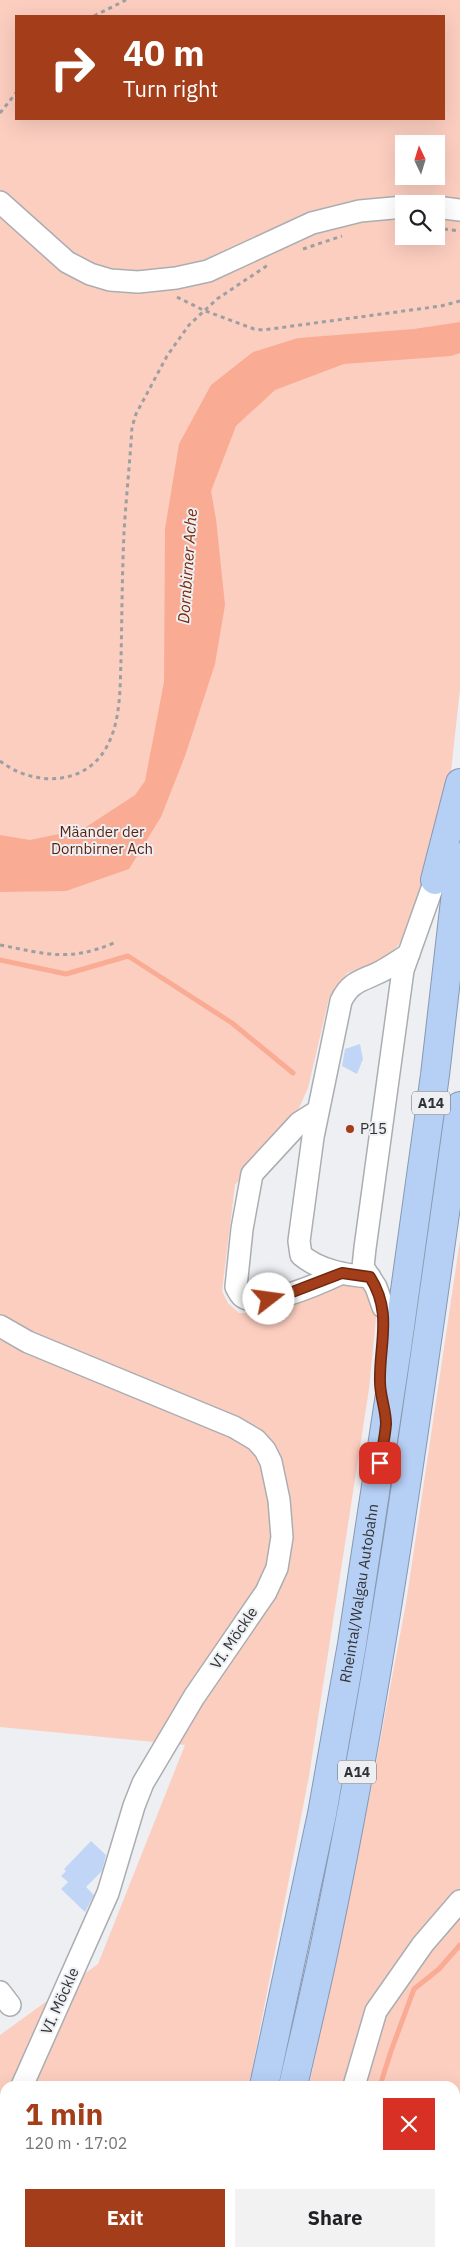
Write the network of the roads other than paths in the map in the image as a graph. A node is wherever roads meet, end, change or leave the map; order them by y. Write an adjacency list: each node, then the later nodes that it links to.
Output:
1 (0, 202): 2 (street)
2 (395, 208)
3 (445, 208): 4 (street)
4 (460, 210)
5 (460, 783): 7 (highway)
6 (460, 857): 15 (highway, Rheintal/Walgau Autobahn / A14)
7 (435, 880): 8 (street)
8 (410, 954): 10 (street); 12 (street)
9 (460, 1106): 19 (highway, Rheintal/Walgau Autobahn / A14)
10 (318, 1111): 11 (street); 11 (street)
11 (342, 1273): 12 (street)
12 (370, 1277): 13 (street)
13 (383, 1307): 15 (highway)
14 (0, 1326): 17 (street, VI. Möckle)
15 (386, 1424): 18 (highway, Rheintal/Walgau Autobahn / A14)
16 (460, 1901): 20 (street)
17 (24, 2081)
18 (265, 2081)
19 (294, 2081)
20 (355, 2081)

